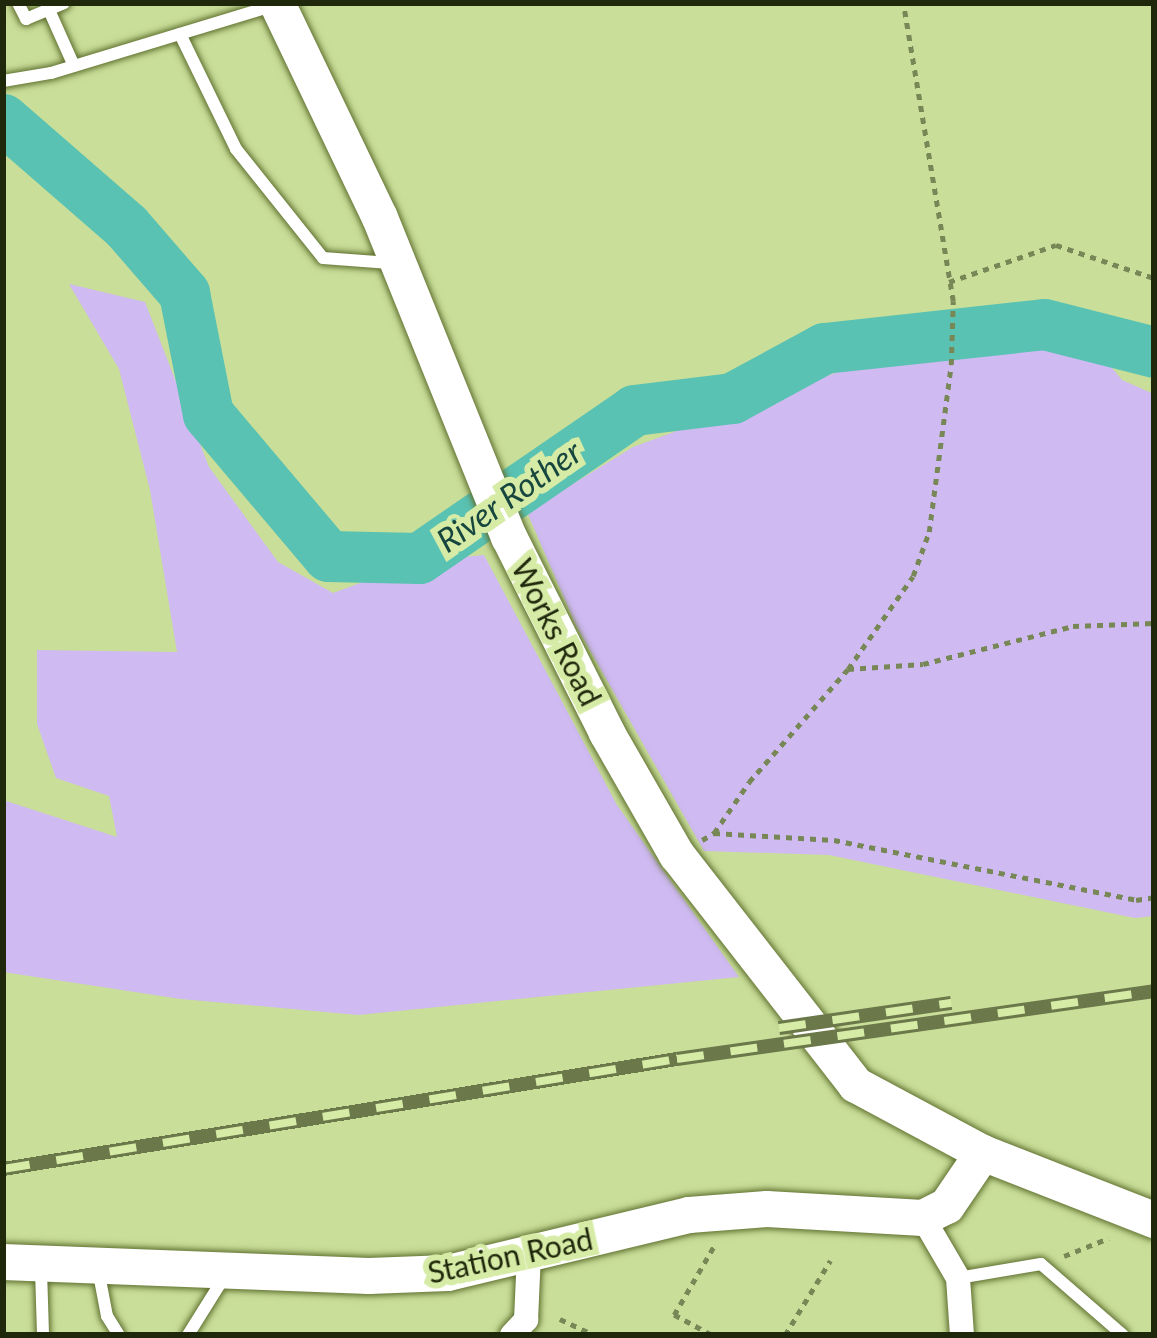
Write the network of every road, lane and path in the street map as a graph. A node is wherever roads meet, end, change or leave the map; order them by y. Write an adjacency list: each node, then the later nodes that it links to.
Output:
1 (18, 3): 5 (lane)
2 (64, 3): 5 (lane)
3 (903, 3): 11 (path)
4 (278, 4): 6 (lane); 9 (street, Works Road)
5 (49, 10): 7 (lane)
6 (180, 34): 7 (lane); 9 (lane)
7 (74, 66): 8 (lane)
8 (3, 81)
9 (398, 264): 15 (street, Works Road)
10 (1154, 278): 11 (path)
11 (948, 283): 13 (path)
12 (1154, 623): 13 (path)
13 (848, 669): 14 (path)
14 (1154, 897)
15 (983, 1153): 16 (street); 17 (street, Works Road)
16 (923, 1218): 20 (street, Station Road); 27 (street)
17 (1154, 1220)
18 (1117, 1235): 24 (path)
19 (717, 1241): 29 (path)
20 (529, 1255): 26 (street, Station Road); 33 (street)
21 (3, 1262): 23 (street, Station Road)
22 (830, 1262): 37 (path)
23 (40, 1263): 25 (street, Station Road); 30 (lane)
24 (1042, 1264): 27 (lane); 39 (lane)
25 (97, 1265): 26 (street, Station Road); 31 (lane)
26 (226, 1272): 32 (lane)
27 (958, 1278): 38 (street)
28 (560, 1319): 34 (path)
29 (694, 1326): 35 (path); 36 (path)
30 (43, 1335)
31 (119, 1335)
32 (188, 1335)
33 (512, 1335)
34 (593, 1335)
35 (688, 1335)
36 (711, 1335)
37 (785, 1335)
38 (962, 1335)
39 (1123, 1335)

